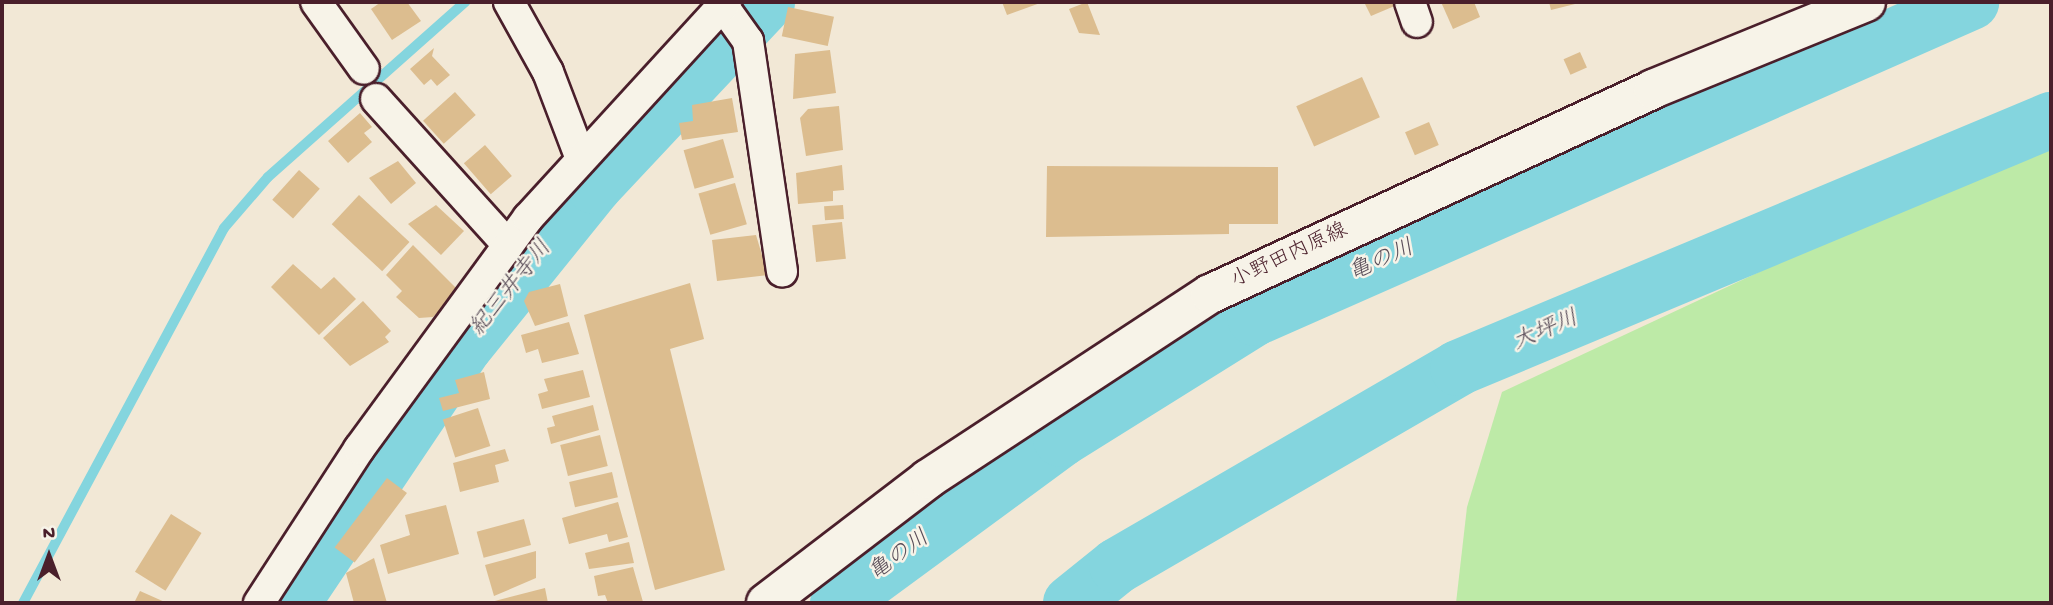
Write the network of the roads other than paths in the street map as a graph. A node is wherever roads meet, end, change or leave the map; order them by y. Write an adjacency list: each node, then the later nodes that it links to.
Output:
1 (316, 2): 5 (street)
2 (509, 2): 7 (street)
3 (1866, 2): 11 (main road, 小野田内原線)
4 (732, 17): 7 (street); 9 (street)
5 (365, 69)
6 (376, 99): 8 (street)
7 (581, 159): 8 (street)
8 (508, 245): 10 (street)
9 (782, 272)
10 (259, 603)
11 (766, 603)

